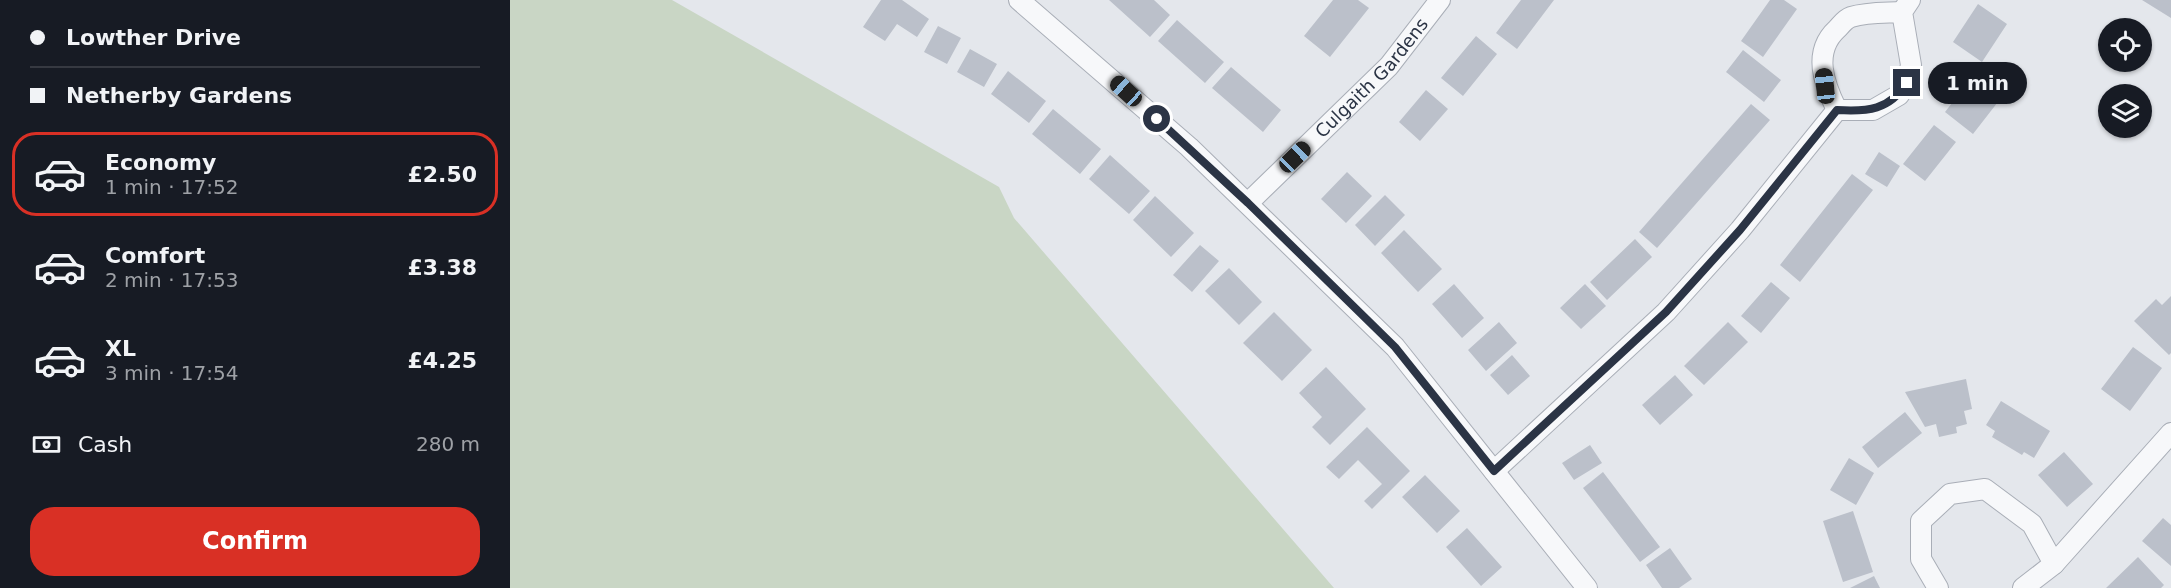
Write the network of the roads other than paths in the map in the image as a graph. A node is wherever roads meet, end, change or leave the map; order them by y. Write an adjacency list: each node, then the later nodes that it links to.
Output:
1 (1440, 0): 5 (street, Culgaith Gardens)
2 (1024, 2): 5 (street)
3 (1906, 6): 4 (street); 4 (street)
4 (1837, 110): 7 (street)
5 (1248, 203): 7 (street)
6 (2171, 433): 8 (street)
7 (1494, 471): 9 (street)
8 (2054, 564): 10 (street); 11 (street)
9 (1587, 588)
10 (1938, 588)
11 (2023, 588)

